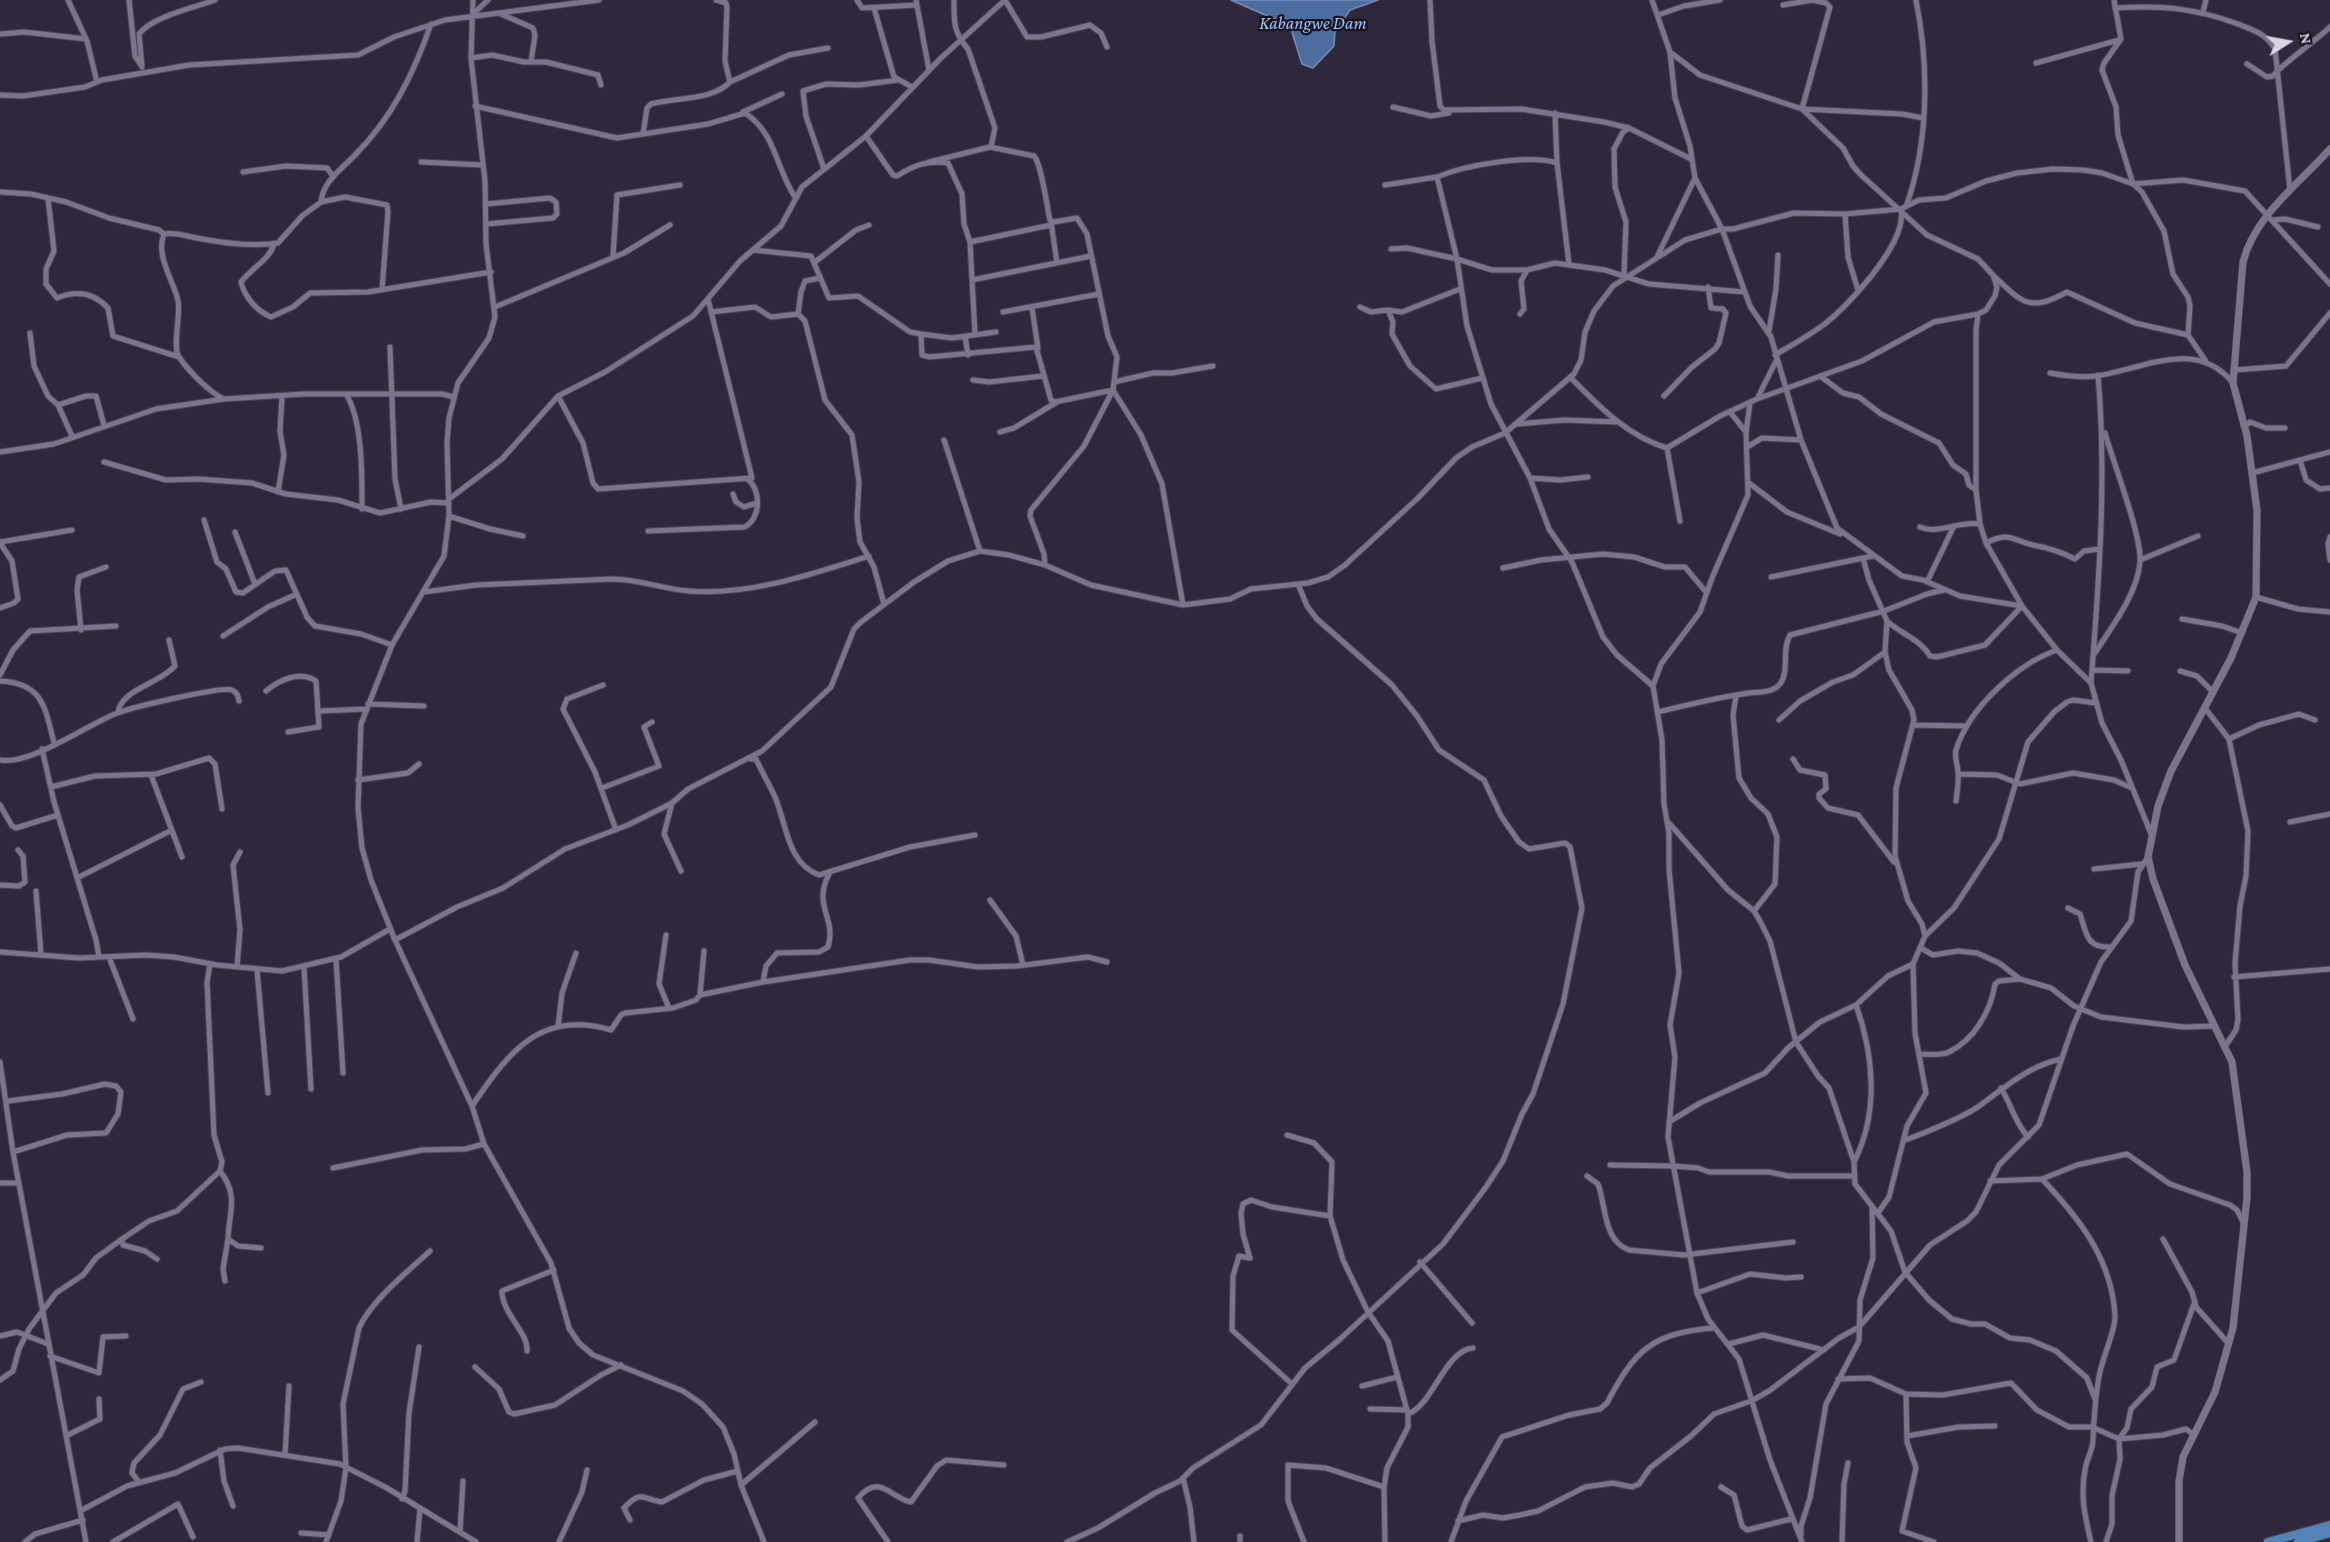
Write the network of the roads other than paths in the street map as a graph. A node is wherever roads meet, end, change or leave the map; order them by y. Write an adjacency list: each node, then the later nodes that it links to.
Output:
1 (68, 0): 28 (street)
2 (129, 0): 39 (street)
3 (215, 0): 39 (street)
4 (473, 0): 24 (street)
5 (488, 0): 24 (street)
6 (599, 0): 22 (street)
7 (716, 0): 43 (street)
8 (856, 0): 19 (street)
9 (954, 0): 29 (street)
10 (1005, 0): 29 (street); 31 (street)
11 (1430, 0): 52 (street)
12 (1652, 0): 23 (street)
13 (1720, 0): 23 (street)
14 (1916, 0): 54 (street)
15 (2114, 0): 20 (street)
16 (2206, 0): 21 (street)
17 (916, 3): 19 (street); 40 (street)
18 (1783, 5): 50 (street)
19 (874, 8): 41 (street)
20 (2115, 8): 21 (street); 30 (street)
21 (2203, 12): 38 (street)
22 (501, 14): 24 (street); 35 (street)
23 (1659, 15): 33 (street)
24 (471, 16): 25 (street); 34 (street)
25 (431, 24): 39 (street); 67 (street)
26 (2330, 27): 38 (street)
27 (1, 34): 28 (street)
28 (86, 39): 42 (street)
29 (961, 40): 40 (street); 58 (street)
30 (2119, 40): 36 (street); 71 (street)
31 (1107, 46)
32 (828, 48): 43 (street)
33 (1670, 52): 50 (street); 60 (street)
34 (471, 58): 35 (street); 48 (street)
35 (531, 62): 44 (street)
36 (2036, 63)
37 (2247, 64): 38 (street)
38 (2277, 69): 74 (street)
39 (144, 70): 42 (street)
40 (929, 70): 45 (street)
41 (898, 80): 45 (street); 65 (street)
42 (97, 82): 47 (street)
43 (730, 82): 56 (street)
44 (601, 85)
45 (912, 87): 57 (street)
46 (782, 94): 51 (street)
47 (0, 95)
48 (475, 106): 56 (street); 64 (street)
49 (1393, 106): 52 (street)
50 (1802, 109): 54 (street); 80 (street)
51 (741, 112): 56 (street); 75 (street)
52 (1451, 112): 53 (street)
53 (1555, 113): 55 (street); 63 (street)
54 (1923, 118): 79 (street)
55 (1629, 128): 60 (street); 105 (street)
56 (643, 134)
57 (866, 136): 62 (street); 65 (street)
58 (991, 147): 62 (street); 83 (street)
59 (2330, 149): 74 (street)
60 (1691, 159): 69 (street)
61 (422, 162): 64 (street)
62 (929, 162): 90 (street)
63 (1557, 163): 68 (street); 101 (street)
64 (483, 165): 78 (street)
65 (824, 169): 75 (street)
66 (243, 172): 67 (street)
67 (333, 176): 77 (street)
68 (1437, 177): 70 (street); 98 (street)
69 (1695, 178): 88 (street); 97 (street)
70 (1385, 184)
71 (2133, 184): 79 (street); 82 (street); 131 (street)
72 (680, 185): 95 (street)
73 (0, 192): 76 (street)
74 (2290, 192): 82 (street)
75 (795, 197): 93 (street)
76 (48, 198): 89 (street); 136 (street)
77 (321, 202): 91 (street); 110 (street)
78 (486, 204): 84 (street); 84 (street)
79 (1907, 204): 80 (street)
80 (1901, 209): 81 (street); 104 (street); 112 (street)
81 (1845, 214): 88 (street); 112 (street)
82 (2270, 218): 87 (street); 108 (street); 140 (street)
83 (1051, 222): 90 (street); 96 (street); 100 (street)
84 (486, 225): 103 (street)
85 (670, 225): 95 (street)
86 (869, 225): 99 (street)
87 (2318, 227)
88 (1722, 229): 97 (street); 113 (street)
89 (164, 234): 91 (street); 136 (street)
90 (970, 242): 107 (street)
91 (274, 244): 110 (street)
92 (1391, 249): 98 (street)
93 (753, 250): 99 (street); 115 (street)
94 (1778, 255): 126 (street)
95 (613, 256): 116 (street)
96 (1091, 256): 100 (street); 114 (street)
97 (1656, 258): 105 (street)
98 (1457, 259): 102 (street); 111 (street)
99 (815, 262): 106 (street)
100 (1057, 263): 107 (street)
101 (1569, 264): 102 (street); 105 (street)
102 (1527, 270): 122 (street)
103 (491, 272): 110 (street); 116 (street)
104 (1993, 275): 123 (street); 131 (street)
105 (1626, 276): 109 (street); 145 (street)
106 (820, 278): 125 (street); 129 (street)
107 (972, 280): 130 (street)
108 (2330, 284)
109 (1708, 287): 113 (street); 155 (street)
110 (382, 290)
111 (1460, 290): 119 (street); 146 (street)
112 (1858, 290): 137 (street)
113 (1745, 292): 126 (street)
114 (1099, 294): 118 (street); 148 (street)
115 (708, 299): 120 (street); 154 (street)
116 (495, 307): 157 (street)
117 (1360, 307): 119 (street)
118 (1032, 308): 121 (street); 134 (street)
119 (1388, 310): 146 (street)
120 (711, 312): 125 (street); 185 (street)
121 (1003, 312)
122 (1520, 314)
123 (1978, 314): 144 (street); 188 (street)
124 (2330, 314): 140 (street)
125 (798, 315): 212 (street)
126 (1769, 331): 137 (street)
127 (996, 332): 130 (street)
128 (30, 333): 162 (street)
129 (921, 334): 132 (street); 135 (street)
130 (975, 334): 132 (street)
131 (2188, 335): 138 (street)
132 (965, 336): 135 (street)
133 (390, 347): 153 (street)
134 (1038, 350): 135 (street); 143 (street)
135 (968, 355)
136 (178, 357): 158 (street)
137 (1776, 357): 150 (street); 159 (street)
138 (2205, 360): 142 (street); 149 (street)
139 (1213, 366): 148 (street)
140 (2235, 370): 149 (street)
141 (2050, 373): 142 (street)
142 (2098, 375): 168 (street)
143 (1043, 376): 147 (street); 160 (street)
144 (1820, 376): 150 (street); 188 (street)
145 (1570, 377): 164 (street); 165 (street)
146 (1482, 378): 172 (street)
147 (973, 380)
148 (1114, 382): 151 (street)
149 (2233, 383): 167 (street)
150 (1785, 389): 159 (street); 175 (street)
151 (1113, 390): 160 (street); 218 (street); 233 (street)
152 (346, 393): 153 (street); 156 (street); 193 (street)
153 (393, 394): 157 (street); 194 (street)
154 (558, 396): 185 (street); 191 (street)
155 (1664, 396)
156 (282, 397): 158 (street); 189 (street)
157 (454, 397): 191 (street)
158 (224, 399): 166 (street)
159 (1757, 399): 161 (street)
160 (1057, 402): 170 (street)
161 (1750, 403): 163 (street); 171 (street)
162 (58, 405): 166 (street); 173 (street)
163 (1730, 412): 171 (street); 177 (street)
164 (1617, 422): 165 (street); 177 (street)
165 (1517, 424): 172 (street)
166 (104, 425): 173 (street)
167 (2244, 427): 169 (street); 182 (street)
168 (2103, 428): 210 (street); 216 (street)
169 (2285, 428)
170 (1000, 432)
171 (1746, 432): 176 (street)
172 (1505, 433): 184 (street); 224 (street)
173 (72, 436): 178 (street)
174 (944, 440): 211 (street)
175 (1801, 440): 176 (street); 204 (street)
176 (1747, 447): 186 (street)
177 (1667, 448): 197 (street)
178 (0, 452)
179 (2330, 452): 180 (street)
180 (2300, 460): 182 (street); 187 (street)
181 (104, 462): 189 (street)
182 (2252, 473): 231 (street)
183 (1588, 477): 184 (street)
184 (1530, 478): 214 (street)
185 (747, 479): 192 (street)
186 (1749, 483): 204 (street); 226 (street)
187 (2330, 488)
188 (1976, 490): 198 (street)
189 (278, 492): 193 (street)
190 (733, 494): 192 (street)
191 (449, 501): 194 (street); 195 (street)
192 (757, 503): 202 (street)
193 (363, 509): 194 (street)
194 (401, 509)
195 (449, 516): 205 (street); 228 (street)
196 (204, 520): 223 (street)
197 (1680, 521)
198 (1980, 524): 199 (street); 209 (street)
199 (1954, 526): 200 (street); 222 (street)
200 (1920, 527)
201 (72, 530): 208 (street)
202 (648, 531)
203 (235, 532): 223 (street)
204 (1843, 535): 213 (street)
205 (523, 536)
206 (2198, 536): 216 (street)
207 (2330, 537): 217 (street)
208 (0, 542): 235 (street)
209 (1986, 543): 210 (street); 234 (street)
210 (2100, 549): 248 (street)
211 (980, 551): 218 (street); 232 (street)
212 (869, 556): 228 (street); 232 (street)
213 (1873, 556): 215 (street); 222 (street)
214 (1569, 557): 220 (street); 225 (street); 256 (street)
215 (1863, 558): 221 (street); 236 (street)
216 (2140, 560): 248 (street)
217 (2330, 560)
218 (1045, 565): 233 (street)
219 (106, 567): 241 (street)
220 (1503, 568)
221 (1771, 577)
222 (1928, 582): 227 (street)
223 (255, 584): 230 (street)
224 (1298, 584): 233 (street); 386 (street)
225 (1701, 584): 226 (street); 229 (street)
226 (1709, 585): 229 (street)
227 (1944, 590): 234 (street); 236 (street)
228 (423, 592): 245 (street)
229 (1706, 592): 256 (street)
230 (297, 594): 243 (street); 245 (street)
231 (2256, 597): 237 (street); 242 (street)
232 (884, 604): 277 (street)
233 (1183, 604)
234 (2022, 606): 239 (street); 246 (street)
235 (0, 608)
236 (1884, 611): 239 (street); 259 (street)
237 (2330, 612)
238 (2182, 619): 242 (street)
239 (1887, 621): 247 (street)
240 (116, 626): 241 (street)
241 (81, 630): 252 (street)
242 (2242, 633): 258 (street)
243 (223, 636)
244 (168, 640): 266 (street)
245 (392, 645): 262 (street)
246 (2057, 650): 254 (street); 272 (street)
247 (1885, 652): 268 (street); 271 (street)
248 (2094, 654): 249 (street)
249 (2092, 670): 250 (street); 254 (street)
250 (2128, 671)
251 (2180, 671): 258 (street)
252 (0, 675)
253 (0, 681): 275 (street)
254 (2091, 683): 261 (street)
255 (603, 685): 286 (street)
256 (1653, 686): 267 (street)
257 (266, 691): 265 (street)
258 (2213, 692): 264 (street)
259 (1736, 696): 267 (street); 314 (street)
260 (239, 701): 266 (street)
261 (2096, 703): 284 (street); 287 (street)
262 (367, 706): 263 (street); 265 (street); 283 (street)
263 (424, 706)
264 (2205, 708): 274 (street); 299 (street)
265 (320, 711): 273 (street)
266 (118, 712): 275 (street)
267 (1658, 712): 294 (street)
268 (1779, 720)
269 (2315, 720): 274 (street)
270 (652, 722): 286 (street)
271 (1914, 725): 272 (street); 304 (street)
272 (1967, 726): 281 (street)
273 (288, 732)
274 (2229, 740): 336 (street)
275 (54, 743): 276 (street)
276 (42, 749): 279 (street); 285 (street)
277 (749, 759): 289 (street); 308 (street)
278 (1793, 759): 304 (street)
279 (0, 760)
280 (419, 764): 283 (street)
281 (1959, 774): 284 (street); 288 (street)
282 (151, 775): 285 (street); 291 (street); 297 (street)
283 (358, 780): 315 (street)
284 (2016, 783): 287 (street); 317 (street)
285 (51, 788): 293 (street)
286 (602, 788): 296 (street)
287 (2132, 788): 299 (street)
288 (1956, 801)
289 (672, 803): 296 (street); 307 (street)
290 (0, 805): 293 (street)
291 (222, 808)
292 (2330, 813): 295 (street)
293 (58, 815): 309 (street)
294 (1668, 821): 314 (street); 357 (street)
295 (2290, 822)
296 (616, 830): 318 (street)
297 (170, 831): 302 (street); 309 (street)
298 (975, 835): 308 (street)
299 (2152, 836): 303 (street)
300 (18, 850): 310 (street)
301 (240, 852): 332 (street)
302 (182, 857)
303 (2148, 857): 305 (street); 344 (street)
304 (1895, 863): 317 (street)
305 (2142, 864): 306 (street); 319 (street)
306 (2094, 868)
307 (681, 872)
308 (829, 874): 338 (street)
309 (77, 878): 325 (street)
310 (0, 885)
311 (36, 891): 324 (street)
312 (990, 900): 331 (street)
313 (2068, 908): 319 (street)
314 (1754, 911): 346 (street)
315 (390, 929): 318 (street); 327 (street)
316 (666, 935): 341 (street)
317 (1925, 936): 320 (street)
318 (395, 940): 356 (street)
319 (2112, 947): 342 (street)
320 (1921, 948): 330 (street); 337 (street)
321 (704, 951): 339 (street)
322 (0, 952): 324 (street)
323 (576, 953): 345 (street)
324 (41, 954): 325 (street)
325 (99, 957): 326 (street)
326 (109, 957): 329 (street); 343 (street)
327 (336, 959): 333 (street); 351 (street)
328 (1107, 962): 331 (street)
329 (210, 964): 332 (street); 367 (street)
330 (1913, 964): 340 (street); 348 (street)
331 (1023, 965): 338 (street)
332 (237, 967): 335 (street)
333 (304, 967): 335 (street); 353 (street)
334 (2330, 969): 336 (street)
335 (257, 970): 354 (street)
336 (2234, 977): 347 (street)
337 (2020, 979): 342 (street); 348 (street)
338 (763, 982): 339 (street)
339 (700, 995): 341 (street)
340 (1856, 1005): 346 (street); 363 (street)
341 (669, 1008): 345 (street)
342 (2081, 1009): 344 (street); 349 (street)
343 (133, 1019)
344 (2215, 1026): 347 (street)
345 (558, 1027): 356 (street)
346 (1796, 1042): 357 (street); 363 (street)
347 (2226, 1045): 377 (street)
348 (1920, 1054): 360 (street)
349 (2061, 1059): 352 (street); 359 (street)
350 (0, 1062): 355 (street)
351 (343, 1073)
352 (2001, 1088): 359 (street); 360 (street)
353 (311, 1089)
354 (268, 1093)
355 (8, 1101): 362 (street); 362 (street)
356 (472, 1106): 361 (street)
357 (1669, 1122): 365 (street)
358 (1287, 1135): 376 (street)
359 (2028, 1137): 371 (street)
360 (1903, 1141): 375 (street)
361 (484, 1144): 366 (street); 387 (street)
362 (13, 1152): 373 (street)
363 (1854, 1162): 369 (street)
364 (1610, 1165): 365 (street)
365 (1673, 1166): 369 (street); 384 (street)
366 (333, 1168)
367 (220, 1171): 378 (street); 379 (street)
368 (1587, 1176): 384 (street)
369 (1853, 1176): 374 (street)
370 (2042, 1179): 371 (street); 377 (street); 420 (street)
371 (1990, 1181): 388 (street)
372 (0, 1183): 373 (street)
373 (19, 1183): 393 (street)
374 (1872, 1206): 375 (street); 396 (street)
375 (1878, 1213): 388 (street)
376 (1330, 1216): 394 (street); 415 (street)
377 (2243, 1222): 403 (street)
378 (122, 1239): 385 (street); 393 (street)
379 (228, 1239): 382 (street); 390 (street)
380 (2163, 1239): 392 (street)
381 (1793, 1242): 384 (street)
382 (261, 1248)
383 (430, 1251): 435 (street)
384 (1688, 1254): 391 (street)
385 (157, 1259)
386 (1420, 1262): 394 (street); 395 (street)
387 (554, 1270): 407 (street); 409 (street)
388 (1905, 1272): 396 (street); 420 (street)
389 (1801, 1276): 391 (street)
390 (225, 1281)
391 (1697, 1293): 397 (street)
392 (2195, 1301): 403 (street); 430 (street)
393 (42, 1311): 398 (street); 401 (street)
394 (1368, 1312): 411 (street); 415 (street)
395 (1472, 1323)
396 (1859, 1327): 406 (street); 412 (street)
397 (1714, 1328): 402 (street); 451 (street)
398 (26, 1334): 399 (street); 401 (street); 413 (street)
399 (0, 1336)
400 (126, 1336): 408 (street)
401 (48, 1344): 408 (street)
402 (1730, 1344): 406 (street); 421 (street)
403 (2229, 1344): 427 (street)
404 (419, 1347): 444 (street)
405 (1473, 1348): 423 (street)
406 (1824, 1350): 421 (street)
407 (527, 1352)
408 (50, 1356): 428 (street)
409 (621, 1365): 410 (street); 437 (street)
410 (475, 1367)
411 (1397, 1377): 417 (street); 423 (street)
412 (1838, 1379): 418 (street); 458 (street)
413 (0, 1380)
414 (201, 1382): 440 (street)
415 (1292, 1384): 438 (street)
416 (289, 1386): 432 (street)
417 (1362, 1386)
418 (1906, 1394): 426 (street); 429 (street)
419 (99, 1399): 428 (street)
420 (2095, 1400): 426 (street)
421 (1751, 1401): 448 (street); 451 (street)
422 (1370, 1409): 423 (street)
423 (1408, 1412): 442 (street)
424 (815, 1422): 441 (street)
425 (1995, 1426): 429 (street)
426 (2092, 1427): 430 (street); 475 (street)
427 (2194, 1435): 430 (street); 477 (street)
428 (66, 1436): 447 (street)
429 (1907, 1436): 474 (street)
430 (2119, 1439): 476 (street)
431 (220, 1450): 432 (street); 440 (street); 445 (street)
432 (285, 1455): 435 (street)
433 (1848, 1463): 473 (street)
434 (1005, 1465): 467 (street)
435 (346, 1468): 444 (street); 456 (street)
436 (587, 1470): 465 (street)
437 (738, 1471): 441 (street); 450 (street)
438 (1183, 1478): 468 (street); 469 (street)
439 (463, 1481): 453 (street)
440 (139, 1482): 447 (street)
441 (741, 1485): 466 (street)
442 (1384, 1487): 470 (street); 471 (street)
443 (1721, 1487): 448 (street)
444 (402, 1499): 446 (street)
445 (233, 1506)
446 (420, 1509): 453 (street); 463 (street)
447 (82, 1510): 449 (street)
448 (1791, 1518): 458 (street)
449 (83, 1520): 460 (street); 461 (street)
450 (630, 1520)
451 (1458, 1521): 472 (street)
452 (2330, 1525): 478 (main road)
453 (460, 1532): 464 (street)
454 (302, 1533): 456 (street)
455 (2330, 1533): 479 (main road)
456 (329, 1535): 462 (street)
457 (193, 1537): 459 (street)
458 (1802, 1540)
459 (117, 1541)
460 (25, 1542)
461 (86, 1542)
462 (326, 1542)
463 (417, 1542)
464 (477, 1542)
465 (559, 1542)
466 (764, 1542)
467 (888, 1542)
468 (1067, 1542)
469 (1194, 1542)
470 (1304, 1542)
471 (1385, 1542)
472 (1452, 1542)
473 (1842, 1542)
474 (1934, 1542)
475 (2091, 1542)
476 (2106, 1542)
477 (2179, 1542)
478 (2268, 1542)
479 (2298, 1542)

